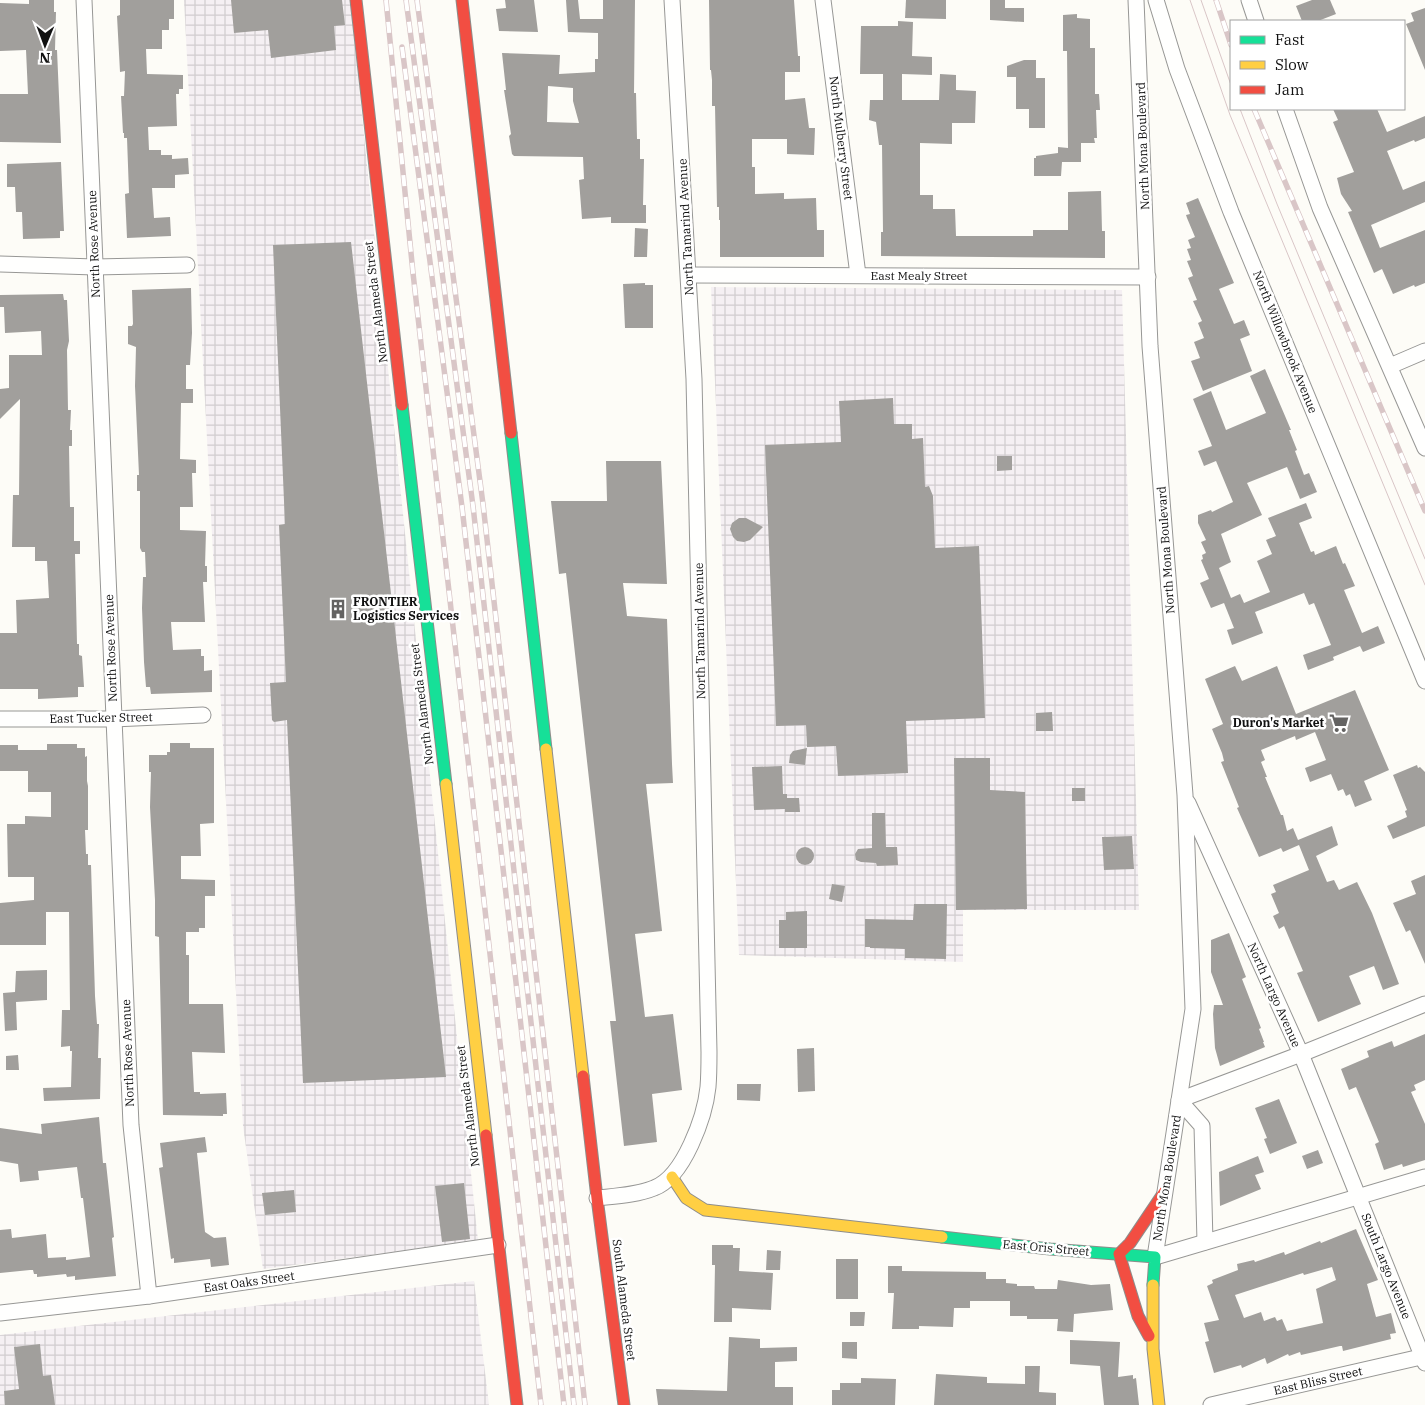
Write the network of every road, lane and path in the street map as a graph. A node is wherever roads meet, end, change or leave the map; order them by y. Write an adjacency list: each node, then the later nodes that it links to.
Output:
1 (84, 0): 13 (street, North Rose Avenue)
2 (356, 0): 34 (street, North Alameda Street)
3 (462, 0): 32 (street)
4 (672, 0): 14 (street, North Tamarind Avenue)
5 (823, 0): 15 (street, North Mulberry Street)
6 (1136, 0): 16 (street, North Mona Boulevard)
7 (1156, 0): 20 (street, North Willowbrook Avenue)
8 (1249, 0): 9 (street)
9 (1256, 20)
10 (1285, 110): 18 (street)
11 (0, 264): 13 (street)
12 (187, 265): 13 (street)
13 (95, 267): 23 (street, North Rose Avenue)
14 (689, 275): 15 (street, East Mealy Street); 28 (street, North Tamarind Avenue)
15 (858, 275): 16 (street, East Mealy Street)
16 (1148, 277): 24 (street, North Mona Boulevard)
17 (1425, 351): 18 (street)
18 (1390, 366): 19 (street)
19 (1425, 448)
20 (1425, 681)
21 (203, 715): 23 (street, East Tucker Street)
22 (0, 719): 23 (street, East Tucker Street)
23 (113, 719): 37 (street, North Rose Avenue)
24 (1185, 795): 26 (street, North Largo Avenue); 27 (street, North Mona Boulevard)
25 (1425, 1004): 26 (street)
26 (1301, 1054): 27 (street); 31 (street, North Largo Avenue)
27 (1179, 1100): 30 (street, North Mona Boulevard); 33 (street, North Mona Boulevard)
28 (672, 1177): 32 (street, North Tamarind Avenue); 35 (street, East Oris Street)
29 (1425, 1177): 31 (street, East Oris Street)
30 (1165, 1192): 35 (street); 36 (street, North Mona Boulevard)
31 (1358, 1197): 33 (street, East Oris Street); 40 (street, South Largo Avenue)
32 (597, 1198): 42 (street, South Alameda Street)
33 (1205, 1242): 36 (street, East Oris Street)
34 (498, 1245): 37 (street, East Oaks Street); 41 (street, North Alameda Street)
35 (1119, 1254): 36 (street, East Oris Street); 39 (street)
36 (1155, 1257): 39 (street)
37 (149, 1296): 38 (street, East Oaks Street)
38 (0, 1313)
39 (1152, 1341): 43 (street)
40 (1424, 1359): 44 (street, East Bliss Street)
41 (517, 1405)
42 (624, 1405)
43 (1159, 1405)
44 (1211, 1405)

